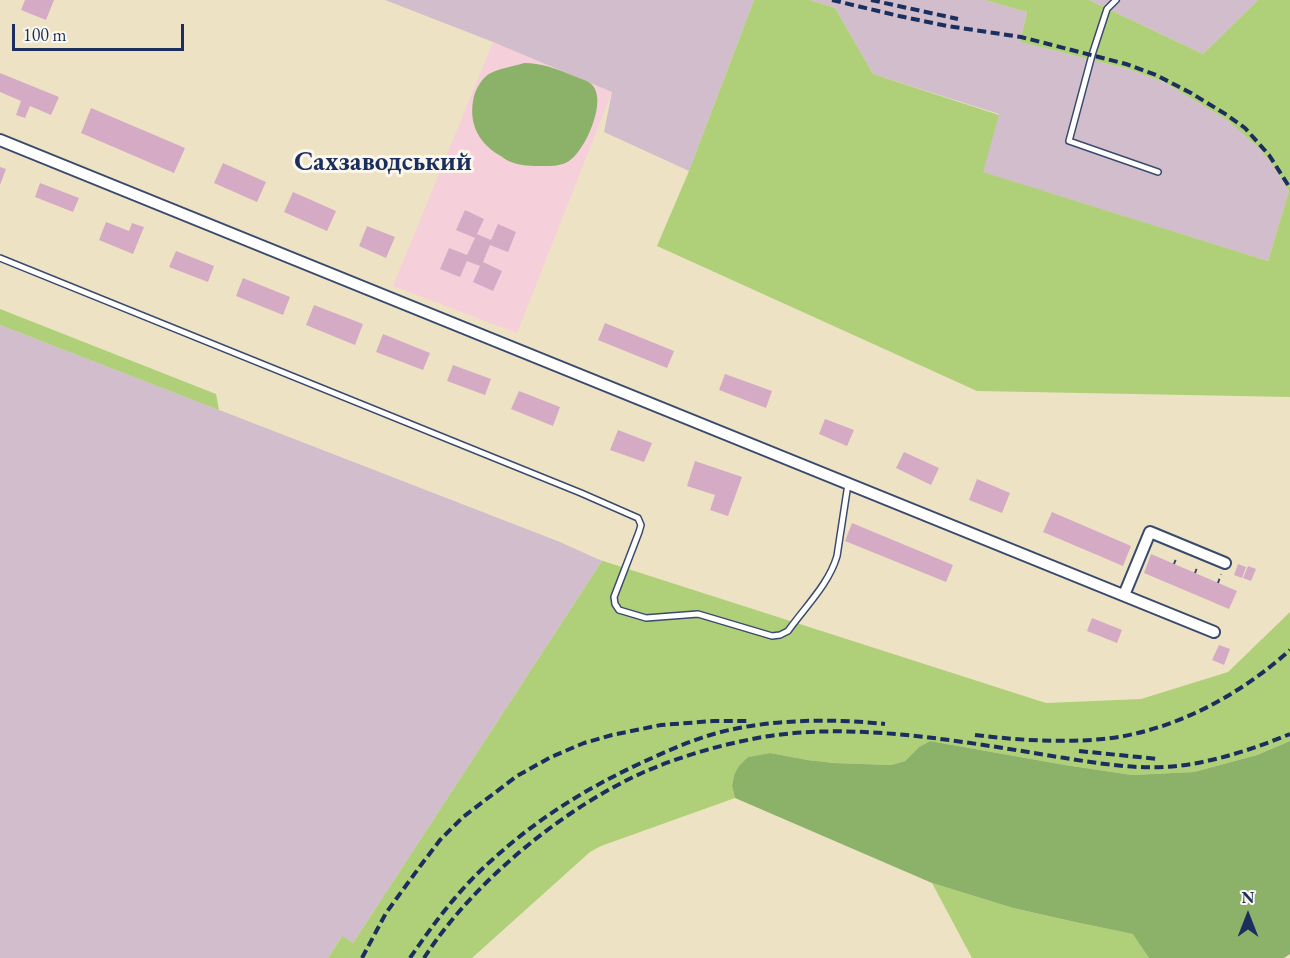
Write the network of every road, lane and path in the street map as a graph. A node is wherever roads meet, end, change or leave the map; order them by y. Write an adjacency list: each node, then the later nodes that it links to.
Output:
1 (1116, 0): 3 (lane)
2 (0, 140): 5 (street)
3 (1158, 172)
4 (0, 258): 5 (lane)
5 (848, 484): 7 (street)
6 (1226, 563): 7 (street)
7 (1124, 595): 8 (street)
8 (1214, 632)

